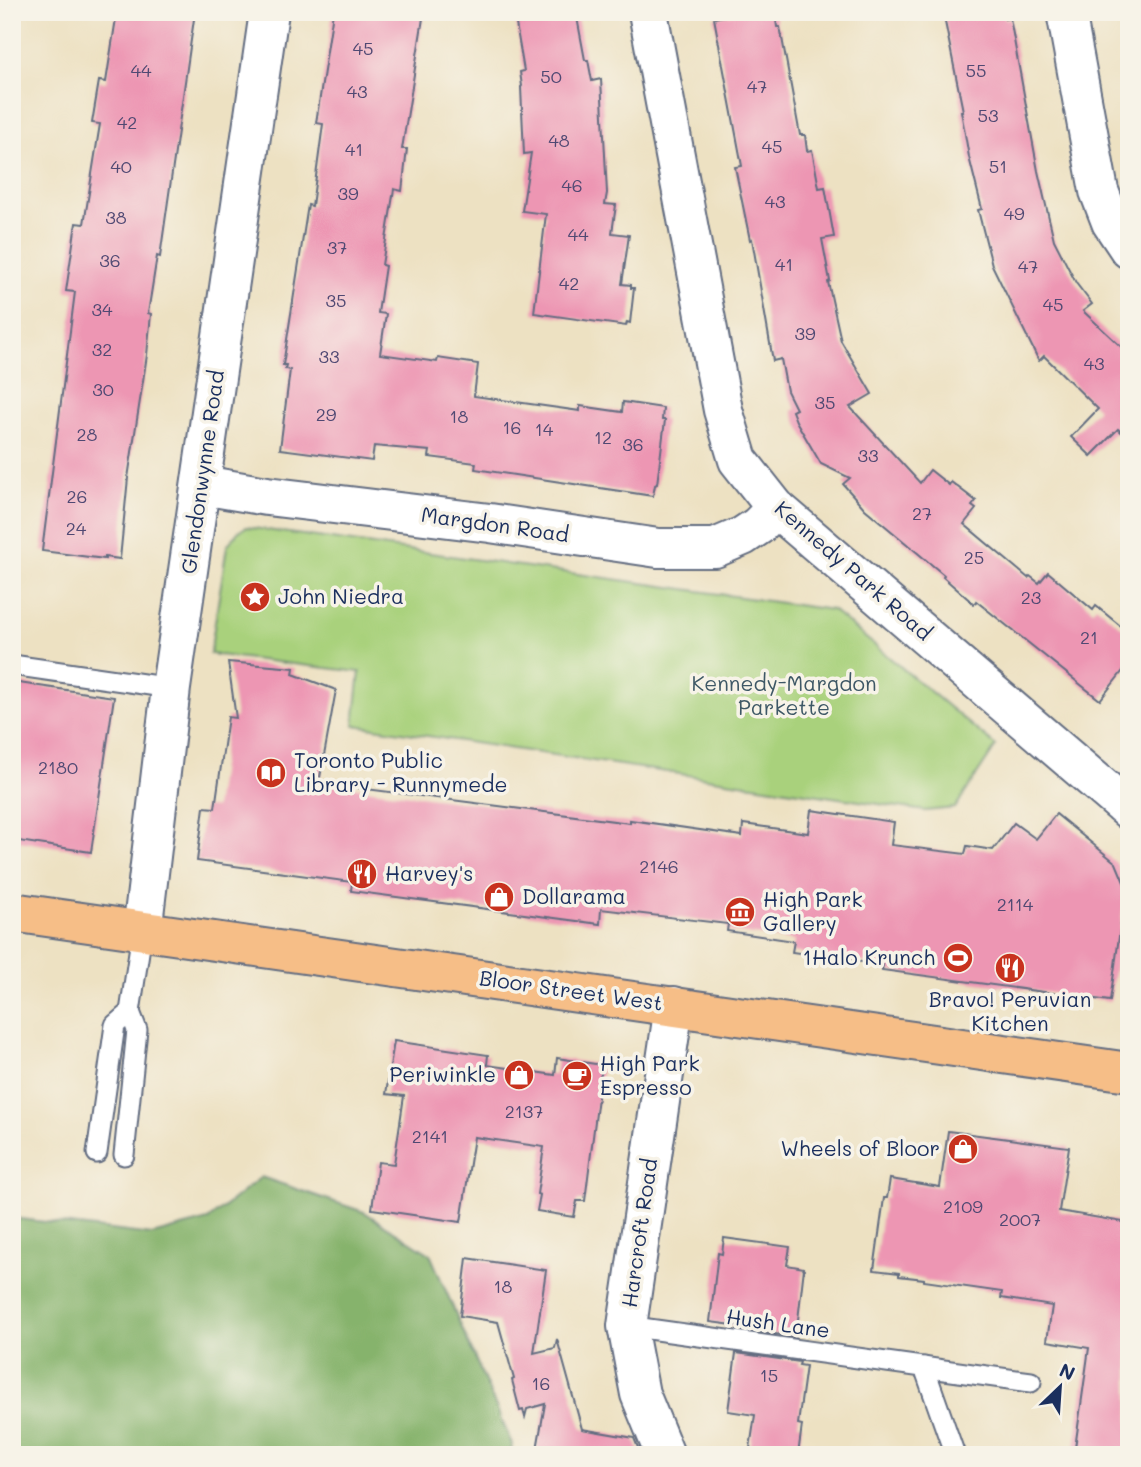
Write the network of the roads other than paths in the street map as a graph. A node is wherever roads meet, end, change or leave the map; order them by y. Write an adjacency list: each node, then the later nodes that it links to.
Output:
1 (269, 12): 5 (street, Glendonwynne Road)
2 (649, 12): 6 (street, Kennedy Park Road)
3 (1066, 12): 4 (street)
4 (1129, 249)
5 (202, 485): 6 (street, Margdon Road); 8 (street, Glendonwynne Road)
6 (776, 508): 9 (street, Kennedy Park Road)
7 (12, 664): 8 (lane)
8 (171, 688): 11 (street, Glendonwynne Road)
9 (1129, 810)
10 (12, 912): 11 (main road, Bloor Street West)
11 (142, 932): 12 (main road, Bloor Street West); 13 (lane)
12 (674, 1006): 14 (main road, Bloor Street West); 17 (street, Harcroft Road)
13 (130, 1012): 15 (lane); 16 (lane)
14 (1129, 1072)
15 (97, 1153)
16 (124, 1155)
17 (626, 1326): 18 (lane, Hush Lane); 20 (street, Harcroft Road)
18 (924, 1367): 19 (lane, Hush Lane); 21 (lane)
19 (1031, 1382)
20 (665, 1455)
21 (955, 1455)

